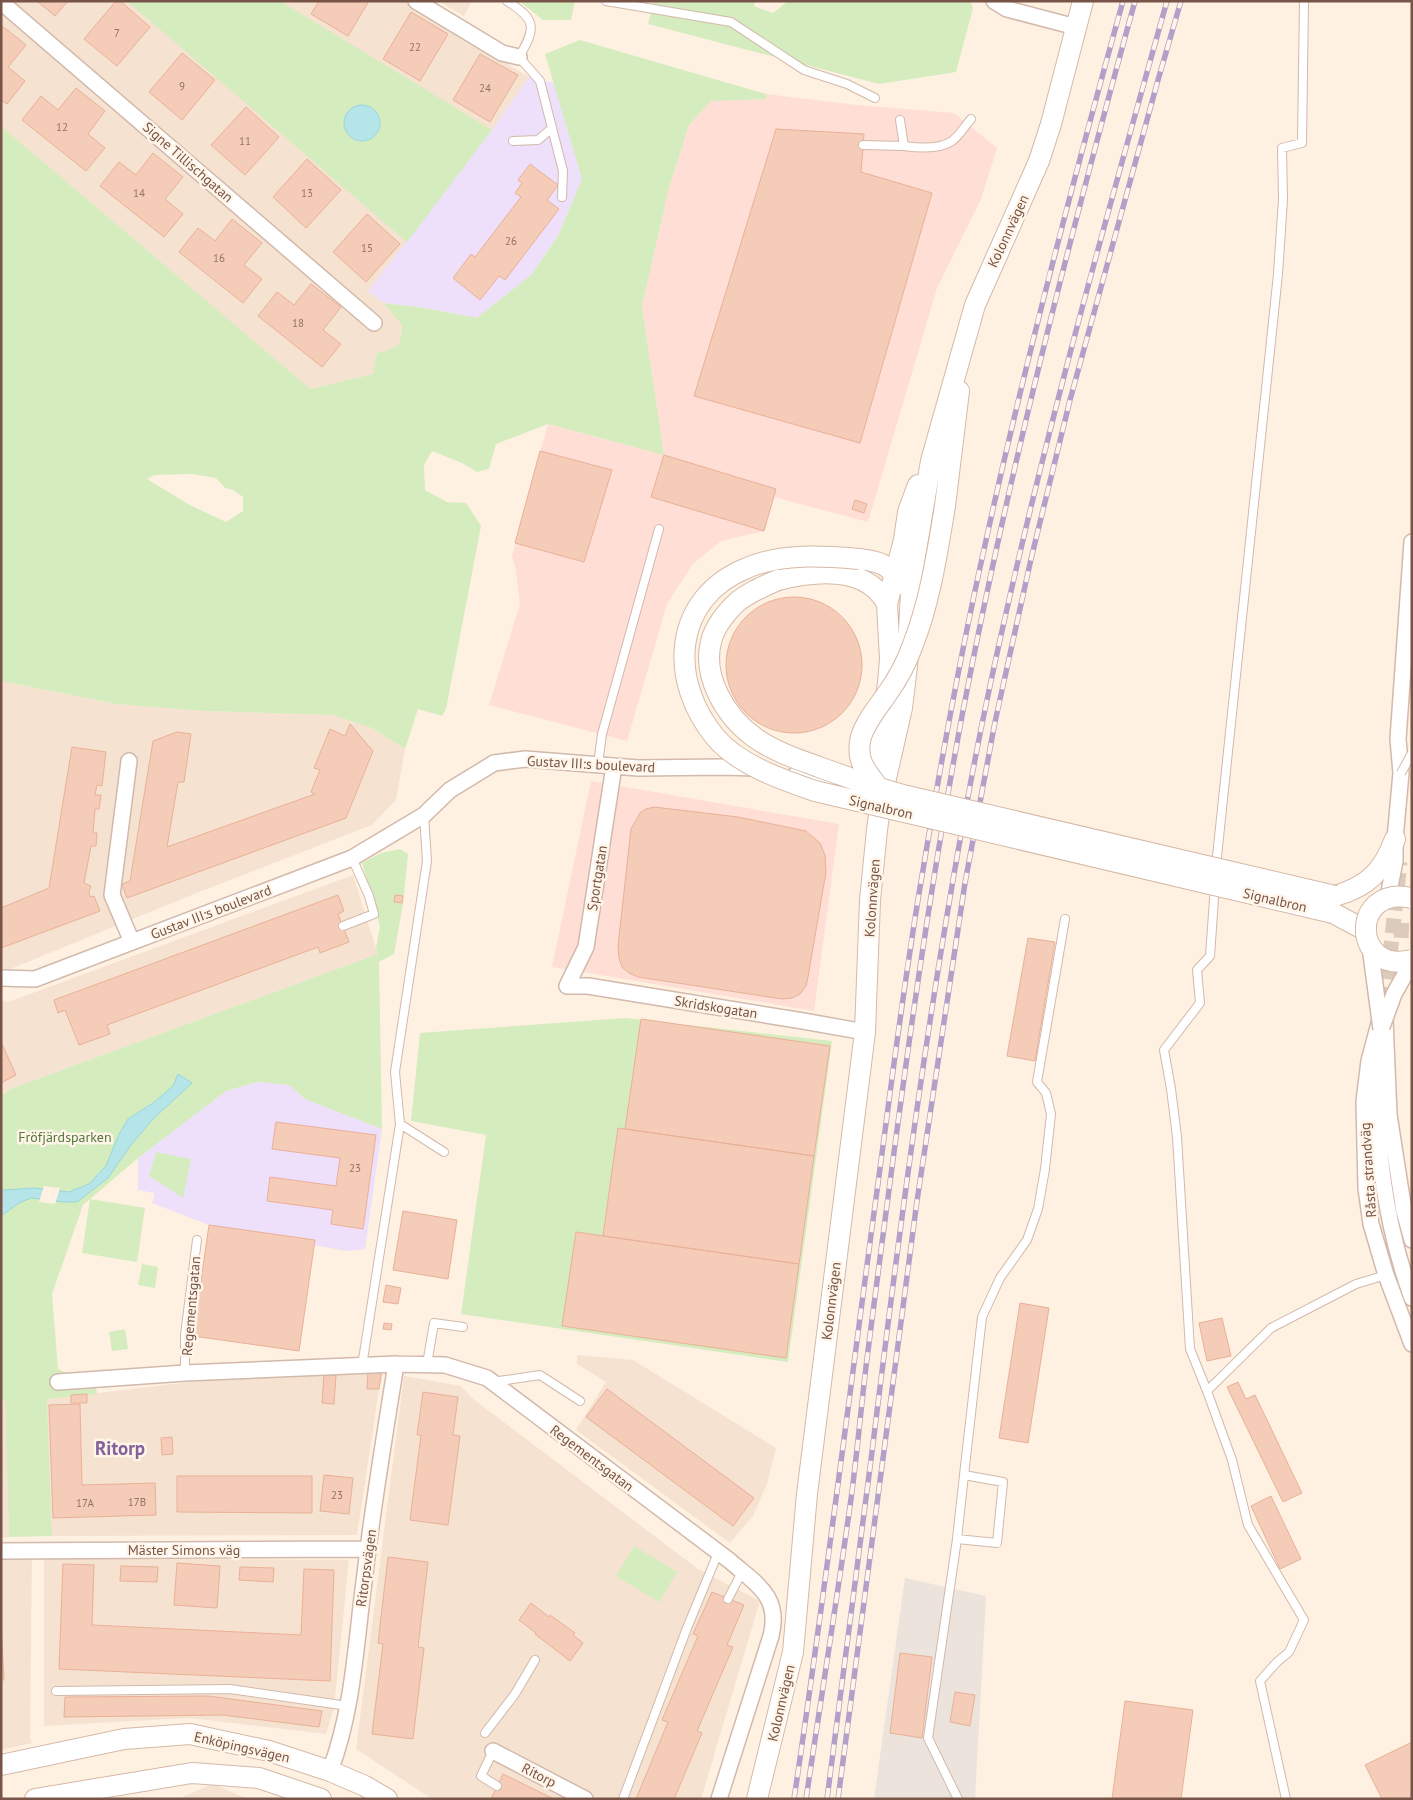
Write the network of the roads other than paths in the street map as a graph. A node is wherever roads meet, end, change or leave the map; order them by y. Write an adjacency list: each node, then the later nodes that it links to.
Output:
1 (416, 1): 9 (street)
2 (507, 1): 9 (lane)
3 (606, 1): 10 (lane)
4 (994, 1): 8 (street)
5 (1083, 1): 8 (street, Kolonnvägen)
6 (1304, 1): 66 (lane)
7 (1, 2): 18 (street, Signe Tillischgatan)
8 (1076, 26): 19 (street, Kolonnvägen)
9 (519, 57): 13 (lane)
10 (875, 98)
11 (971, 119): 16 (lane)
12 (900, 120): 16 (lane)
13 (552, 128): 14 (lane); 17 (lane)
14 (513, 141)
15 (863, 145): 16 (lane)
16 (904, 146)
17 (562, 197)
18 (374, 323)
19 (964, 337): 20 (street, Kolonnvägen); 34 (street, bridge)
20 (931, 461): 21 (street, Kolonnvägen); 28 (street, Kolonnvägen)
21 (908, 512): 24 (street, Kolonnvägen); 25 (street, Kolonnvägen)
22 (659, 528): 31 (lane)
23 (1412, 542): 33 (street)
24 (859, 558): 25 (street); 45 (street, Signalbron, bridge)
25 (894, 573): 26 (street, Kolonnvägen); 28 (street, Kolonnvägen)
26 (887, 604): 34 (street, Kolonnvägen); 34 (street, Signalbron, bridge)
27 (1412, 640): 38 (street)
28 (907, 666): 34 (street, Kolonnvägen)
29 (1412, 753): 33 (lane, bridge)
30 (129, 761): 46 (street, Gustav III:s boulevard)
31 (598, 764): 32 (street, Gustav III:s boulevard); 35 (street, Gustav III:s boulevard)
32 (614, 766): 34 (street, Gustav III:s boulevard); 49 (street, Sportgatan)
33 (1401, 773): 36 (street)
34 (880, 794): 40 (street, Signalbron, bridge); 51 (street, Kolonnvägen)
35 (424, 816): 37 (street, Gustav III:s boulevard); 52 (lane)
36 (1395, 839): 40 (street); 42 (street)
37 (352, 858): 44 (lane); 46 (street, Gustav III:s boulevard)
38 (1401, 858)
39 (1412, 894): 41 (lane, bridge)
40 (1335, 896): 42 (street, Signalbron)
41 (1412, 898): 42 (street, Signalbron, bridge)
42 (1383, 900): 45 (street, bridge)
43 (1065, 919): 68 (lane)
44 (343, 926)
45 (1368, 938): 47 (street, Signalbron, bridge); 50 (street, Råsta strandväg, bridge)
46 (132, 942): 48 (street, Gustav III:s boulevard)
47 (1412, 961): 50 (street, Råsta strandväg, bridge)
48 (1, 978)
49 (567, 986): 51 (street, Skridskogatan)
50 (1381, 1029): 57 (street, Råsta strandväg)
51 (865, 1032): 89 (street, Kolonnvägen)
52 (400, 1124): 53 (lane); 62 (lane)
53 (444, 1152)
54 (197, 1240): 63 (lane, Regementsgatan)
55 (1412, 1240): 56 (street, Råsta strandväg)
56 (1386, 1276): 59 (street, Råsta strandväg); 66 (lane)
57 (1412, 1298)
58 (463, 1327): 61 (lane)
59 (1412, 1344)
60 (396, 1364): 61 (street, Regementsgatan); 62 (street, Regementsgatan); 70 (street, Ritorpsvägen)
61 (427, 1364): 65 (street, Regementsgatan)
62 (362, 1366): 63 (street, Regementsgatan)
63 (185, 1373): 64 (street, Regementsgatan)
64 (58, 1382)
65 (494, 1384): 67 (lane); 72 (street, Regementsgatan)
66 (1207, 1391): 91 (lane)
67 (580, 1401)
68 (964, 1475): 69 (lane); 69 (lane)
69 (957, 1539): 90 (lane)
70 (368, 1549): 71 (street, Mäster Simons väg); 77 (street, Ritorpsvägen)
71 (1, 1551)
72 (718, 1553): 73 (street, Regementsgatan); 87 (lane)
73 (742, 1572): 74 (lane); 88 (street, Regementsgatan)
74 (728, 1599)
75 (535, 1660): 78 (lane)
76 (56, 1691): 77 (lane)
77 (348, 1706): 81 (street, Ritorpsvägen)
78 (486, 1734)
79 (493, 1752): 82 (lane); 86 (street, Ritorp)
80 (1, 1765): 81 (street, Enköpingsvägen)
81 (330, 1771): 83 (street); 85 (street, Enköpingsvägen)
82 (497, 1786)
83 (320, 1798): 84 (street, Enköpingsvägen)
84 (35, 1799)
85 (387, 1799)
86 (585, 1799)
87 (622, 1799)
88 (719, 1799)
89 (757, 1799)
90 (958, 1799)
91 (1286, 1799)

